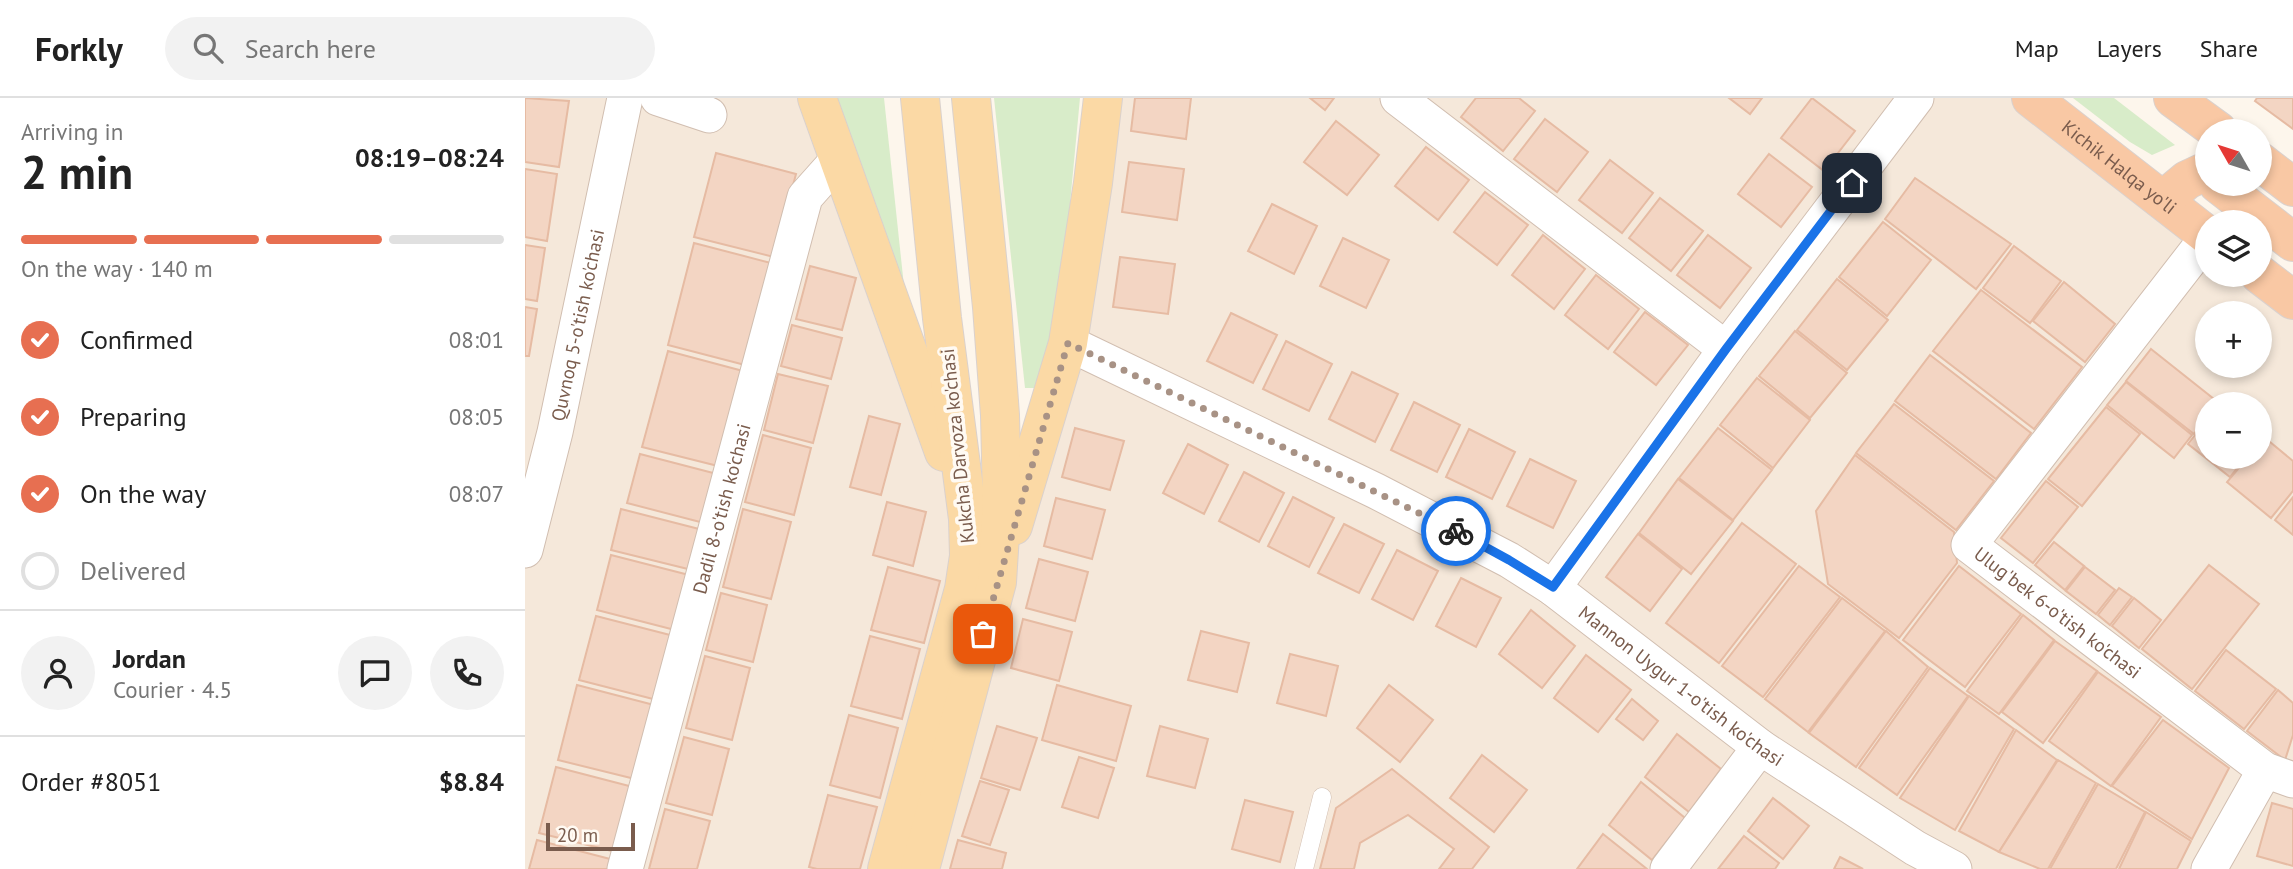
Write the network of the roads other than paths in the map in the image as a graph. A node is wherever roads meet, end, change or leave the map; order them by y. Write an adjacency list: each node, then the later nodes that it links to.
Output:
1 (625, 98): 26 (street, Quvnoq 5-o'tish ko'chasi)
2 (657, 98): 11 (street)
3 (817, 98): 13 (main road)
4 (920, 98): 27 (main road, Kukcha Darvoza ko'chasi)
5 (971, 98): 29 (main road, Kukcha Darvoza ko'chasi)
6 (1103, 98): 24 (main road)
7 (1398, 98): 25 (street)
8 (1916, 98): 25 (street)
9 (2031, 98): 18 (highway, Kichik Halqa yo'li)
10 (2173, 98): 12 (highway)
11 (709, 116)
12 (2202, 119)
13 (838, 160): 27 (main road); 34 (street, Dadil 8-o'tish ko'chasi)
14 (2272, 171): 16 (highway)
15 (2195, 176): 18 (highway)
16 (2293, 187)
17 (2234, 196): 20 (highway)
18 (2163, 200): 19 (highway, Kichik Halqa yo'li)
19 (2195, 227)
20 (2293, 242)
21 (2195, 253): 32 (street, Ulug'bek 6-o'tish ko'chasi)
22 (2272, 284): 23 (highway)
23 (2293, 300)
24 (1068, 343): 29 (main road); 30 (street, Mannon Uygur 1-o'tish ko'chasi)
25 (1726, 349): 30 (street)
26 (540, 429): 28 (street, Quvnoq 5-o'tish ko'chasi)
27 (968, 519): 35 (main road, Kukcha Darvoza ko'chasi)
28 (525, 550)
29 (997, 582): 36 (main road, Kukcha Darvoza ko'chasi)
30 (1553, 587): 31 (street, Mannon Uygur 1-o'tish ko'chasi)
31 (1759, 747): 38 (street); 39 (street, Mannon Uygur 1-o'tish ko'chasi)
32 (2279, 775): 40 (street)
33 (1322, 797): 37 (lane)
34 (625, 869)
35 (887, 869)
36 (920, 869)
37 (1304, 869)
38 (1668, 869)
39 (1954, 869)
40 (2209, 869)

